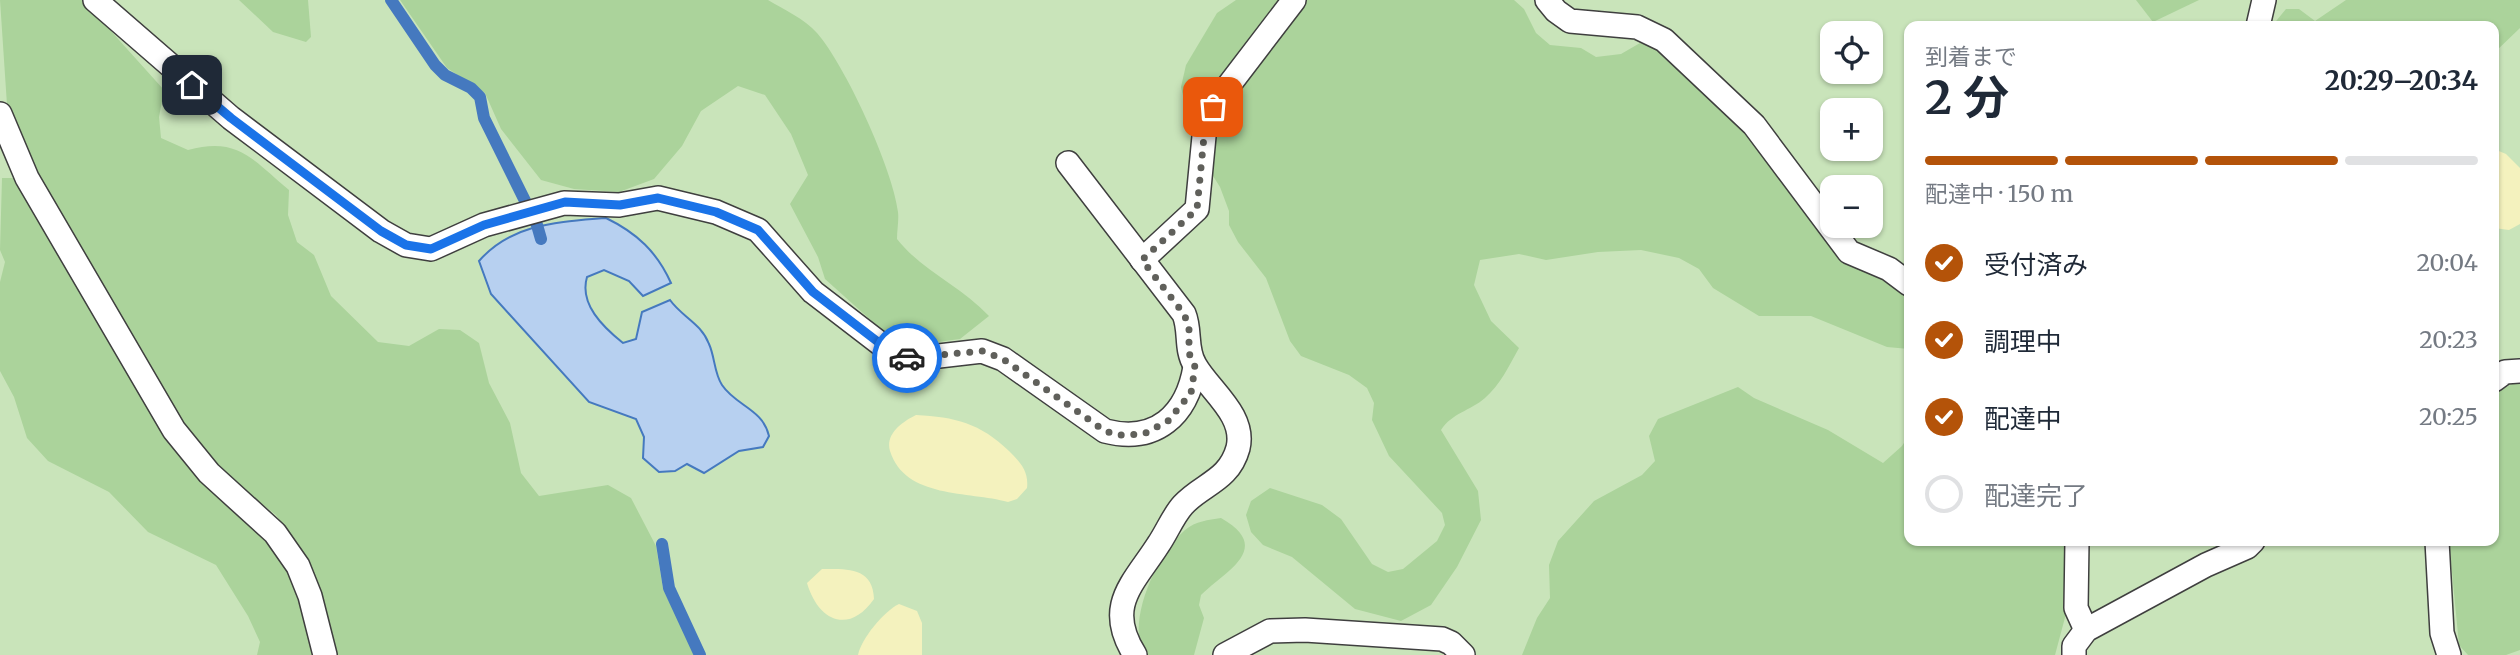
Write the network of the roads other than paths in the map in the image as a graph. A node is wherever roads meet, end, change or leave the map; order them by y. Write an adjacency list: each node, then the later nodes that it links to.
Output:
1 (95, 0): 10 (lane)
2 (1294, 0): 8 (lane)
3 (1547, 0): 9 (lane)
4 (2264, 0): 5 (lane)
5 (2259, 21)
6 (0, 114): 17 (lane)
7 (1068, 163): 8 (lane)
8 (1142, 260): 10 (lane)
9 (1904, 280)
10 (1195, 367): 18 (lane)
11 (2520, 371): 12 (lane)
12 (2499, 376)
13 (2077, 546): 16 (lane)
14 (2249, 546): 16 (lane)
15 (2437, 546): 22 (lane)
16 (2086, 630): 21 (lane)
17 (325, 655)
18 (1135, 655)
19 (1225, 655): 20 (lane)
20 (1463, 655)
21 (2074, 655)
22 (2449, 655)

